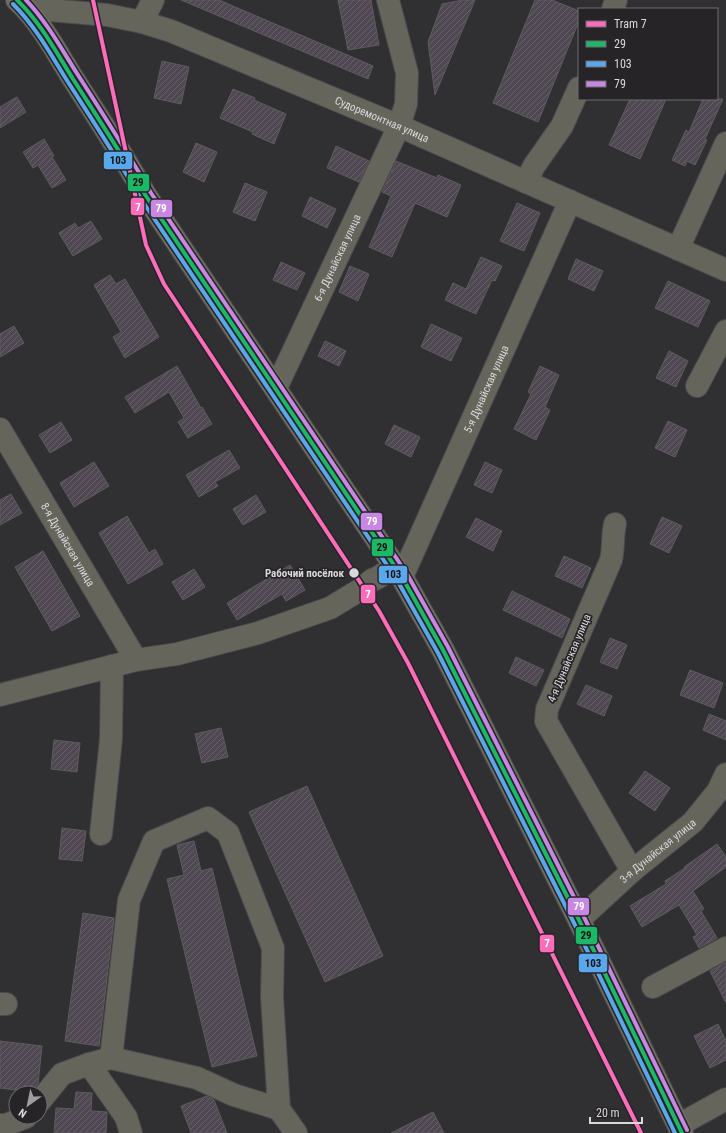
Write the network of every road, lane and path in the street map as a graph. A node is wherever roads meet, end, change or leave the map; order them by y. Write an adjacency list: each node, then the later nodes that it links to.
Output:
1 (153, 0): 5 (street)
2 (388, 0): 7 (street, 6-я Дунайская улица)
3 (22, 4): 4 (street, Судоремонтная улица); 15 (main road)
4 (85, 7): 5 (street, Судоремонтная улица)
5 (142, 22): 7 (street, Судоремонтная улица)
6 (578, 90): 9 (street)
7 (399, 126): 9 (street, Судоремонтная улица); 15 (street, 6-я Дунайская улица)
8 (726, 143): 11 (street)
9 (526, 182): 10 (street, Судоремонтная улица)
10 (570, 201): 11 (street, Судоремонтная улица); 18 (street, 5-я Дунайская улица)
11 (678, 249): 12 (street, Судоремонтная улица)
12 (726, 270)
13 (726, 330): 14 (street)
14 (697, 386)
15 (276, 388): 18 (main road)
16 (0, 429): 19 (street, 8-я Дунайская улица)
17 (616, 524): 24 (street, 4-я Дунайская улица)
18 (398, 572): 19 (street); 25 (main road)
19 (136, 660): 20 (street)
20 (112, 666): 21 (street); 23 (street)
21 (0, 695)
22 (726, 774): 24 (street, 3-я Дунайская улица)
23 (101, 834)
24 (632, 871): 25 (street, 3-я Дунайская улица)
25 (579, 920): 33 (main road)
26 (726, 948): 27 (street)
27 (653, 987)
28 (111, 1058): 29 (street); 32 (street); 32 (street)
29 (89, 1064): 30 (street); 34 (street)
30 (48, 1091)
31 (726, 1099): 33 (street)
32 (279, 1109): 35 (street)
33 (680, 1129)
34 (131, 1133)
35 (296, 1133)

